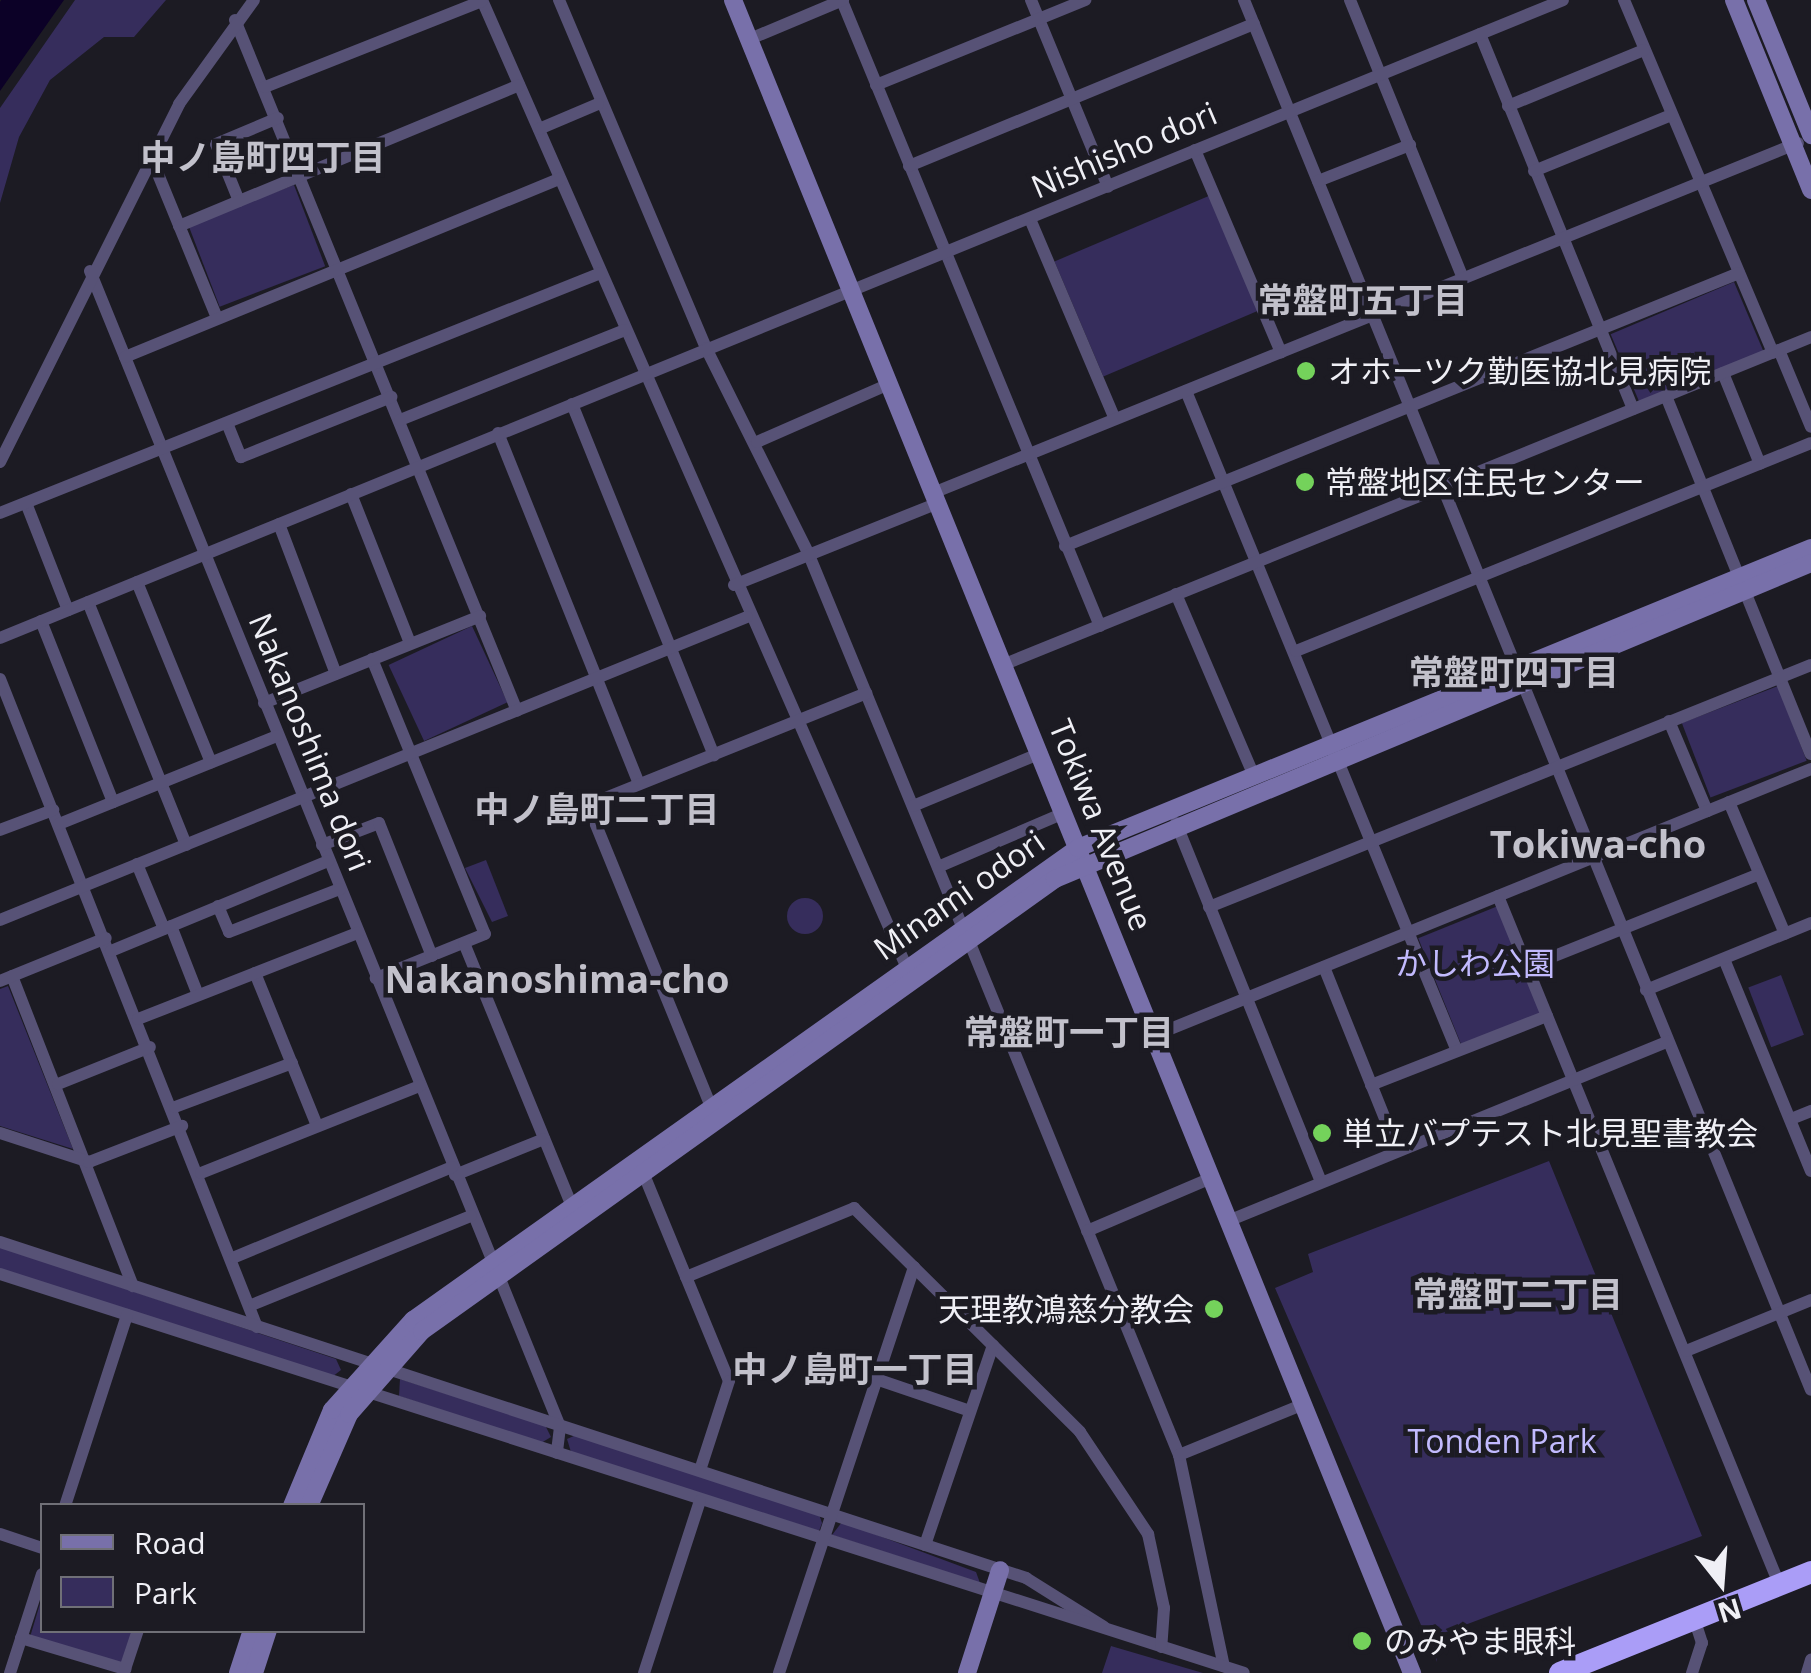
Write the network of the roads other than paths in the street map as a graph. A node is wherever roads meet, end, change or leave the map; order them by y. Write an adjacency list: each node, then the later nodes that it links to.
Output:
1 (254, 0): 16 (street)
2 (482, 0): 22 (street); 24 (street)
3 (559, 0): 26 (street)
4 (733, 0): 19 (street, Tokiwa Avenue)
5 (842, 0): 19 (street); 23 (street)
6 (1031, 0): 15 (street)
7 (1086, 0): 15 (street)
8 (1244, 0): 17 (street)
9 (1350, 0): 21 (street)
10 (1563, 0): 14 (street, Nishisho dori)
11 (1624, 0): 20 (street)
12 (1734, 0): 34 (street)
13 (1756, 0): 32 (street)
14 (1535, 5): 18 (street, Nishisho dori)
15 (1038, 19): 23 (street); 25 (street)
16 (235, 20): 24 (street); 36 (street)
17 (1254, 24): 25 (street); 28 (street)
18 (1480, 34): 21 (street, Nishisho dori); 27 (street)
19 (750, 39): 55 (street, Tokiwa Avenue)
20 (1644, 50): 27 (street); 29 (street)
21 (1381, 74): 28 (street, Nishisho dori); 33 (street)
22 (519, 85): 31 (street); 39 (street)
23 (876, 85): 37 (street)
24 (265, 87): 30 (street)
25 (1072, 99): 37 (street); 43 (street)
26 (598, 104): 31 (street); 61 (street)
27 (1508, 106): 38 (street)
28 (1290, 110): 35 (street, Nishisho dori); 41 (street)
29 (1671, 115): 38 (street); 42 (street)
30 (278, 118): 39 (street); 45 (street)
31 (539, 129): 40 (street)
32 (1811, 136): 34 (street)
33 (1410, 145): 41 (street); 54 (street)
34 (1792, 145): 42 (street); 44 (street)
35 (1195, 150): 43 (street, Nishisho dori); 63 (street)
36 (151, 156): 47 (street); 51 (street)
37 (910, 166): 49 (street)
38 (1534, 171): 48 (street)
39 (302, 175): 45 (street); 50 (street)
40 (560, 179): 50 (street); 52 (street)
41 (1318, 182): 56 (street)
42 (1700, 182): 48 (street); 53 (street)
43 (1108, 186): 46 (street, Nishisho dori)
44 (1811, 190)
45 (239, 202): 47 (street)
46 (1030, 219): 49 (street, Nishisho dori); 75 (street)
47 (180, 226): 57 (street)
48 (1562, 238): 54 (street); 59 (street)
49 (944, 252): 55 (street, Nishisho dori); 83 (street)
50 (340, 268): 57 (street); 65 (street)
51 (90, 271): 64 (street, Nakanoshima dori); 84 (street)
52 (601, 273): 58 (street); 65 (street)
53 (1739, 273): 59 (street); 62 (street)
54 (1463, 278): 56 (street)
55 (852, 290): 61 (street, Nishisho dori); 68 (street, Tokiwa Avenue)
56 (1373, 314): 63 (street); 73 (street)
57 (217, 318): 64 (street)
58 (626, 330): 67 (street); 76 (street)
59 (1600, 330): 73 (street); 74 (street)
60 (1811, 338): 62 (street)
61 (706, 348): 67 (street); 80 (street)
62 (1776, 351): 66 (street); 78 (street)
63 (1281, 353): 69 (street)
64 (125, 357): 82 (street, Nakanoshima dori)
65 (377, 363): 71 (street); 77 (street)
66 (1723, 372): 70 (street); 85 (street)
67 (644, 374): 72 (street); 104 (street)
68 (890, 384): 80 (street); 91 (street, Tokiwa Avenue)
69 (1186, 390): 75 (street); 87 (street)
70 (1666, 396): 74 (street); 88 (street)
71 (390, 397): 76 (street); 77 (street)
72 (572, 404): 79 (street); 114 (street)
73 (1410, 406): 87 (street); 89 (street)
74 (1633, 409): 89 (street)
75 (1115, 419): 83 (street)
76 (400, 420): 86 (street)
77 (227, 423): 82 (street)
78 (1811, 427)
79 (498, 433): 86 (street); 121 (street)
80 (757, 442): 98 (street)
81 (1811, 443): 85 (street)
82 (163, 449): 92 (street); 97 (street, Nakanoshima dori)
83 (1026, 455): 91 (street); 95 (street)
84 (0, 462)
85 (1760, 464): 88 (street)
86 (418, 466): 90 (street); 108 (street)
87 (1224, 481): 95 (street); 99 (street)
88 (1704, 486): 101 (street); 102 (street)
89 (1443, 487): 99 (street); 101 (street)
90 (351, 494): 94 (street); 113 (street)
91 (936, 498): 98 (street); 117 (street, Tokiwa Avenue)
92 (26, 503): 93 (street); 107 (street)
93 (0, 513)
94 (279, 524): 97 (street); 120 (street)
95 (1066, 546): 111 (street)
96 (1811, 548): 102 (street, Minami odori)
97 (205, 554): 103 (street); 125 (street, Nakanoshima dori)
98 (809, 555): 104 (street); 124 (street)
99 (1258, 562): 105 (street); 115 (street)
100 (1811, 562): 102 (street, Minami odori)
101 (1482, 575): 115 (street); 119 (street)
102 (1746, 581): 119 (street, Minami odori); 122 (street)
103 (137, 582): 106 (street); 135 (street)
104 (734, 585): 109 (street)
105 (1176, 594): 111 (street); 138 (street)
106 (88, 602): 107 (street); 139 (street)
107 (68, 610): 110 (street)
108 (480, 616): 113 (street); 126 (street)
109 (748, 617): 114 (street); 128 (street)
110 (42, 621): 112 (street); 142 (street)
111 (1100, 626): 117 (street)
112 (0, 638)
113 (410, 644): 116 (street)
114 (669, 649): 121 (street); 134 (street)
115 (1296, 651): 130 (street)
116 (372, 659): 120 (street); 133 (street)
117 (1006, 664): 131 (street, Tokiwa Avenue)
118 (1811, 666): 122 (street)
119 (1520, 673): 130 (street, Minami odori); 136 (street)
120 (336, 674): 125 (street)
121 (596, 678): 126 (street); 140 (street)
122 (1780, 678): 127 (street); 132 (street)
123 (0, 679): 145 (street)
124 (866, 693): 128 (street); 144 (street)
125 (264, 703): 129 (street, Nakanoshima dori)
126 (517, 711): 133 (street)
127 (1669, 721): 136 (street); 146 (street)
128 (792, 723): 134 (street); 179 (street)
129 (277, 736): 135 (street); 141 (street, Nakanoshima dori)
130 (1336, 748): 138 (street, Minami odori); 149 (street, Minami odori); 151 (street)
131 (1041, 754): 144 (street); 147 (street, Tokiwa Avenue)
132 (1811, 754)
133 (410, 755): 141 (street); 173 (street)
134 (714, 755): 140 (street)
135 (211, 762): 139 (street)
136 (1555, 768): 151 (street); 155 (street)
137 (1811, 770): 143 (street)
138 (1253, 774): 154 (street, Minami odori)
139 (161, 782): 142 (street); 153 (street)
140 (640, 784): 199 (street)
141 (303, 797): 152 (street, Nakanoshima dori); 153 (street)
142 (113, 802): 148 (street)
143 (1730, 802): 146 (street); 159 (street)
144 (913, 806): 158 (street)
145 (53, 810): 148 (street); 150 (street)
146 (1707, 811): 155 (street)
147 (1064, 813): 154 (street, Tokiwa Avenue); 158 (street)
148 (59, 824): 160 (street)
149 (1176, 824): 154 (street, Minami odori); 164 (street)
150 (0, 830)
151 (1370, 842): 164 (street); 169 (street)
152 (322, 844): 156 (street, Nakanoshima dori); 175 (street)
153 (186, 845): 157 (street)
154 (1081, 856): 172 (street, Minami odori); 188 (street, Tokiwa Avenue)
155 (1593, 857): 162 (street); 168 (street)
156 (328, 860): 161 (street, Nakanoshima dori); 163 (street)
157 (137, 864): 160 (street); 167 (street)
158 (938, 867): 172 (street)
159 (1759, 874): 168 (street); 171 (street)
160 (84, 886): 165 (street); 174 (street)
161 (340, 889): 163 (street); 170 (street, Nakanoshima dori)
162 (1498, 896): 169 (street); 178 (street)
163 (218, 906): 167 (street)
164 (1209, 907): 185 (street)
165 (0, 920)
166 (1811, 923): 171 (street)
167 (168, 928): 174 (street); 184 (street)
168 (1622, 929): 178 (street); 183 (street)
169 (1406, 932): 177 (street); 191 (street)
170 (358, 933): 180 (street); 182 (street, Nakanoshima dori)
171 (1785, 934): 176 (street)
172 (966, 935): 179 (street, Minami odori); 199 (street, Minami odori); 216 (street)
173 (464, 943): 175 (street); 204 (street)
174 (109, 944): 181 (street); 187 (street)
175 (432, 956): 182 (street)
176 (1724, 958): 183 (street); 200 (street)
177 (1324, 966): 185 (street); 196 (street)
178 (1527, 967): 186 (street)
179 (907, 968): 199 (street, Minami odori)
180 (255, 973): 184 (street); 192 (street)
181 (6, 978): 194 (street)
182 (376, 978): 195 (street, Nakanoshima dori)
183 (1646, 990): 189 (street)
184 (198, 996): 187 (street)
185 (1246, 998): 188 (street); 212 (street)
186 (1546, 1016): 191 (street); 193 (street)
187 (138, 1019): 190 (street)
188 (1153, 1036): 211 (street, Tokiwa Avenue)
189 (1668, 1041): 193 (street); 226 (street)
190 (150, 1047): 194 (street); 197 (street)
191 (1457, 1052): 196 (street)
192 (292, 1063): 197 (street); 202 (street)
193 (1577, 1080): 205 (street); 230 (street)
194 (58, 1084): 206 (street)
195 (420, 1086): 202 (street); 208 (street, Nakanoshima dori)
196 (1371, 1086): 205 (street)
197 (174, 1107): 201 (street)
198 (1811, 1111): 200 (street)
199 (714, 1114): 207 (street, Minami odori)
200 (1791, 1120): 209 (street)
201 (182, 1126): 206 (street); 210 (street)
202 (317, 1126): 210 (street)
203 (0, 1133): 206 (street)
204 (544, 1140): 208 (street); 213 (street)
205 (1398, 1150): 212 (street)
206 (89, 1162): 223 (street)
207 (640, 1166): 213 (street, Minami odori); 220 (street, Minami odori); 222 (street)
208 (453, 1171): 214 (street, Nakanoshima dori); 218 (street)
209 (1811, 1171)
210 (201, 1174): 218 (street)
211 (1211, 1178): 215 (street, Tokiwa Avenue); 216 (street)
212 (1321, 1182): 215 (street)
213 (572, 1206): 220 (street, Minami odori)
214 (471, 1216): 220 (street, Nakanoshima dori); 225 (street)
215 (1228, 1221): 235 (street, Tokiwa Avenue)
216 (1087, 1231): 239 (street)
217 (0, 1242): 223 (street)
218 (235, 1258): 225 (street)
219 (914, 1267): 222 (street); 229 (street); 232 (street)
220 (495, 1271): 231 (street, Minami odori); 237 (street, Nakanoshima dori)
221 (0, 1274): 227 (street)
222 (686, 1277): 240 (street)
223 (133, 1286): 228 (street)
224 (1811, 1300): 226 (street)
225 (254, 1304): 228 (street)
226 (1780, 1313): 230 (street); 234 (street)
227 (127, 1315): 233 (street); 242 (street)
228 (257, 1327): 231 (street)
229 (993, 1345): 236 (street); 261 (street)
230 (1686, 1351): 253 (street)
231 (378, 1364): 233 (street, Minami odori); 237 (street)
232 (876, 1379): 236 (street); 245 (street)
233 (357, 1390): 238 (street); 243 (street, Minami odori); 244 (street, Minami odori)
234 (1811, 1390)
235 (1304, 1404): 239 (street); 272 (street, Tokiwa Avenue)
236 (970, 1411): 248 (street)
237 (560, 1427): 238 (street, Nakanoshima dori); 240 (street)
238 (557, 1453): 241 (street)
239 (1179, 1456): 263 (street)
240 (700, 1470): 245 (street)
241 (700, 1501): 247 (street); 268 (street)
242 (66, 1503)
243 (294, 1503)
244 (310, 1503)
245 (831, 1512): 247 (street); 248 (street)
246 (0, 1534): 249 (street)
247 (820, 1541): 254 (street); 269 (street)
248 (925, 1545): 250 (street)
249 (40, 1547)
250 (1000, 1570): 254 (street); 259 (street)
251 (1811, 1572): 253 (highway)
252 (40, 1580): 260 (street)
253 (1779, 1584): 255 (highway)
254 (992, 1598): 259 (street); 270 (street)
255 (1694, 1619): 265 (highway); 273 (street)
256 (137, 1633): 260 (street)
257 (251, 1633): 266 (street)
258 (267, 1633): 267 (street)
259 (1112, 1633): 261 (street)
260 (21, 1638): 264 (street)
261 (1161, 1647): 263 (street)
262 (1811, 1660): 274 (street)
263 (1224, 1666): 271 (street)
264 (8, 1667)
265 (1567, 1672)
266 (238, 1673)
267 (254, 1673)
268 (644, 1673)
269 (779, 1673)
270 (967, 1673)
271 (1244, 1673)
272 (1412, 1673)
273 (1692, 1673)
274 (1807, 1673)

